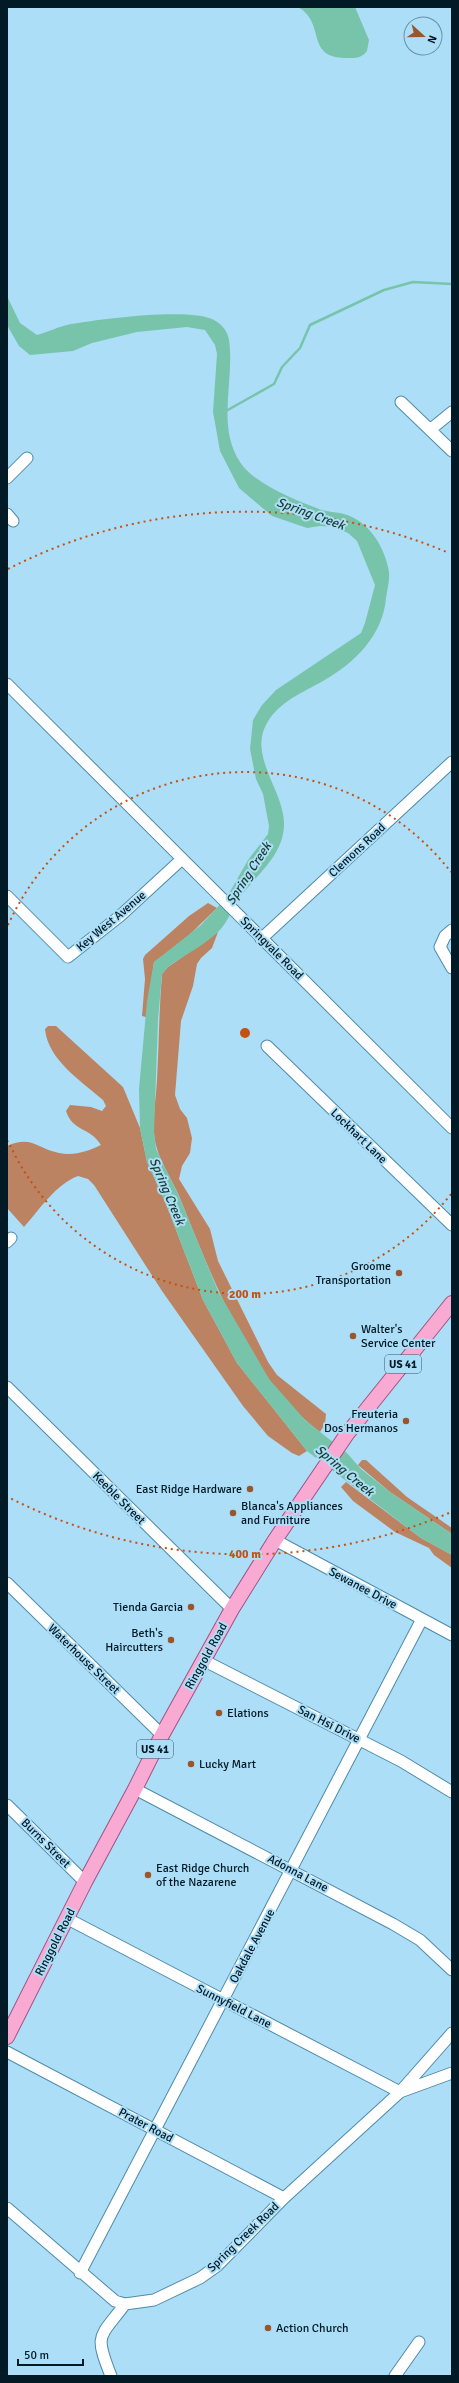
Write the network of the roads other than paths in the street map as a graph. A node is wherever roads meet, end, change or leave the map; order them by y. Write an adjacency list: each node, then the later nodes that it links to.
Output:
1 (401, 402): 3 (street)
2 (452, 412): 3 (street)
3 (431, 429): 4 (street)
4 (452, 451)
5 (27, 458): 6 (street)
6 (7, 478)
7 (7, 684): 9 (street, Springvale Road)
8 (452, 762): 12 (street, Clemons Road)
9 (182, 859): 10 (street, Key West Avenue); 12 (street, Springvale Road)
10 (7, 896)
11 (452, 930): 13 (street)
12 (261, 939): 15 (street, Springvale Road)
13 (452, 968)
14 (267, 1046): 16 (street, Lockhart Lane)
15 (452, 1128)
16 (452, 1225)
17 (452, 1303): 19 (main road, Ringgold Road / US 41)
18 (7, 1386): 21 (street, Keeble Street)
19 (275, 1540): 21 (main road, Ringgold Road / US 41); 22 (street, Sewanee Drive)
20 (7, 1583): 25 (street, Waterhouse Street)
21 (232, 1609): 24 (main road, Ringgold Road / US 41)
22 (422, 1619): 23 (street, Sewanee Drive); 26 (street, Oakdale Avenue)
23 (452, 1635)
24 (204, 1660): 25 (main road, Ringgold Road / US 41); 26 (street, San Hsi Drive)
25 (162, 1735): 27 (main road, Ringgold Road / US 41)
26 (360, 1741): 28 (street, San Hsi Drive); 30 (street, Oakdale Avenue)
27 (135, 1789): 30 (street, Adonna Lane); 31 (main road, Ringgold Road / US 41)
28 (452, 1792)
29 (7, 1805): 31 (street, Burns Street)
30 (292, 1870): 33 (street, Adonna Lane); 34 (street, Oakdale Avenue)
31 (85, 1882): 32 (main road, Ringgold Road / US 41)
32 (68, 1919): 34 (street, Sunnyfield Lane); 36 (main road, Ringgold Road / US 41)
33 (452, 1970)
34 (223, 2001): 39 (street, Sunnyfield Lane); 40 (street, Oakdale Avenue)
35 (452, 2033): 39 (street)
36 (7, 2037)
37 (7, 2052): 40 (street, Prater Road)
38 (452, 2073): 39 (street, Spring Creek Road)
39 (400, 2092): 41 (street, Spring Creek Road)
40 (156, 2130): 41 (street, Prater Road); 43 (street, Oakdale Avenue)
41 (284, 2198): 44 (street, Spring Creek Road)
42 (7, 2208): 43 (street)
43 (80, 2273): 44 (street)
44 (125, 2304): 46 (street)
45 (419, 2342): 47 (street)
46 (111, 2376)
47 (395, 2376)

